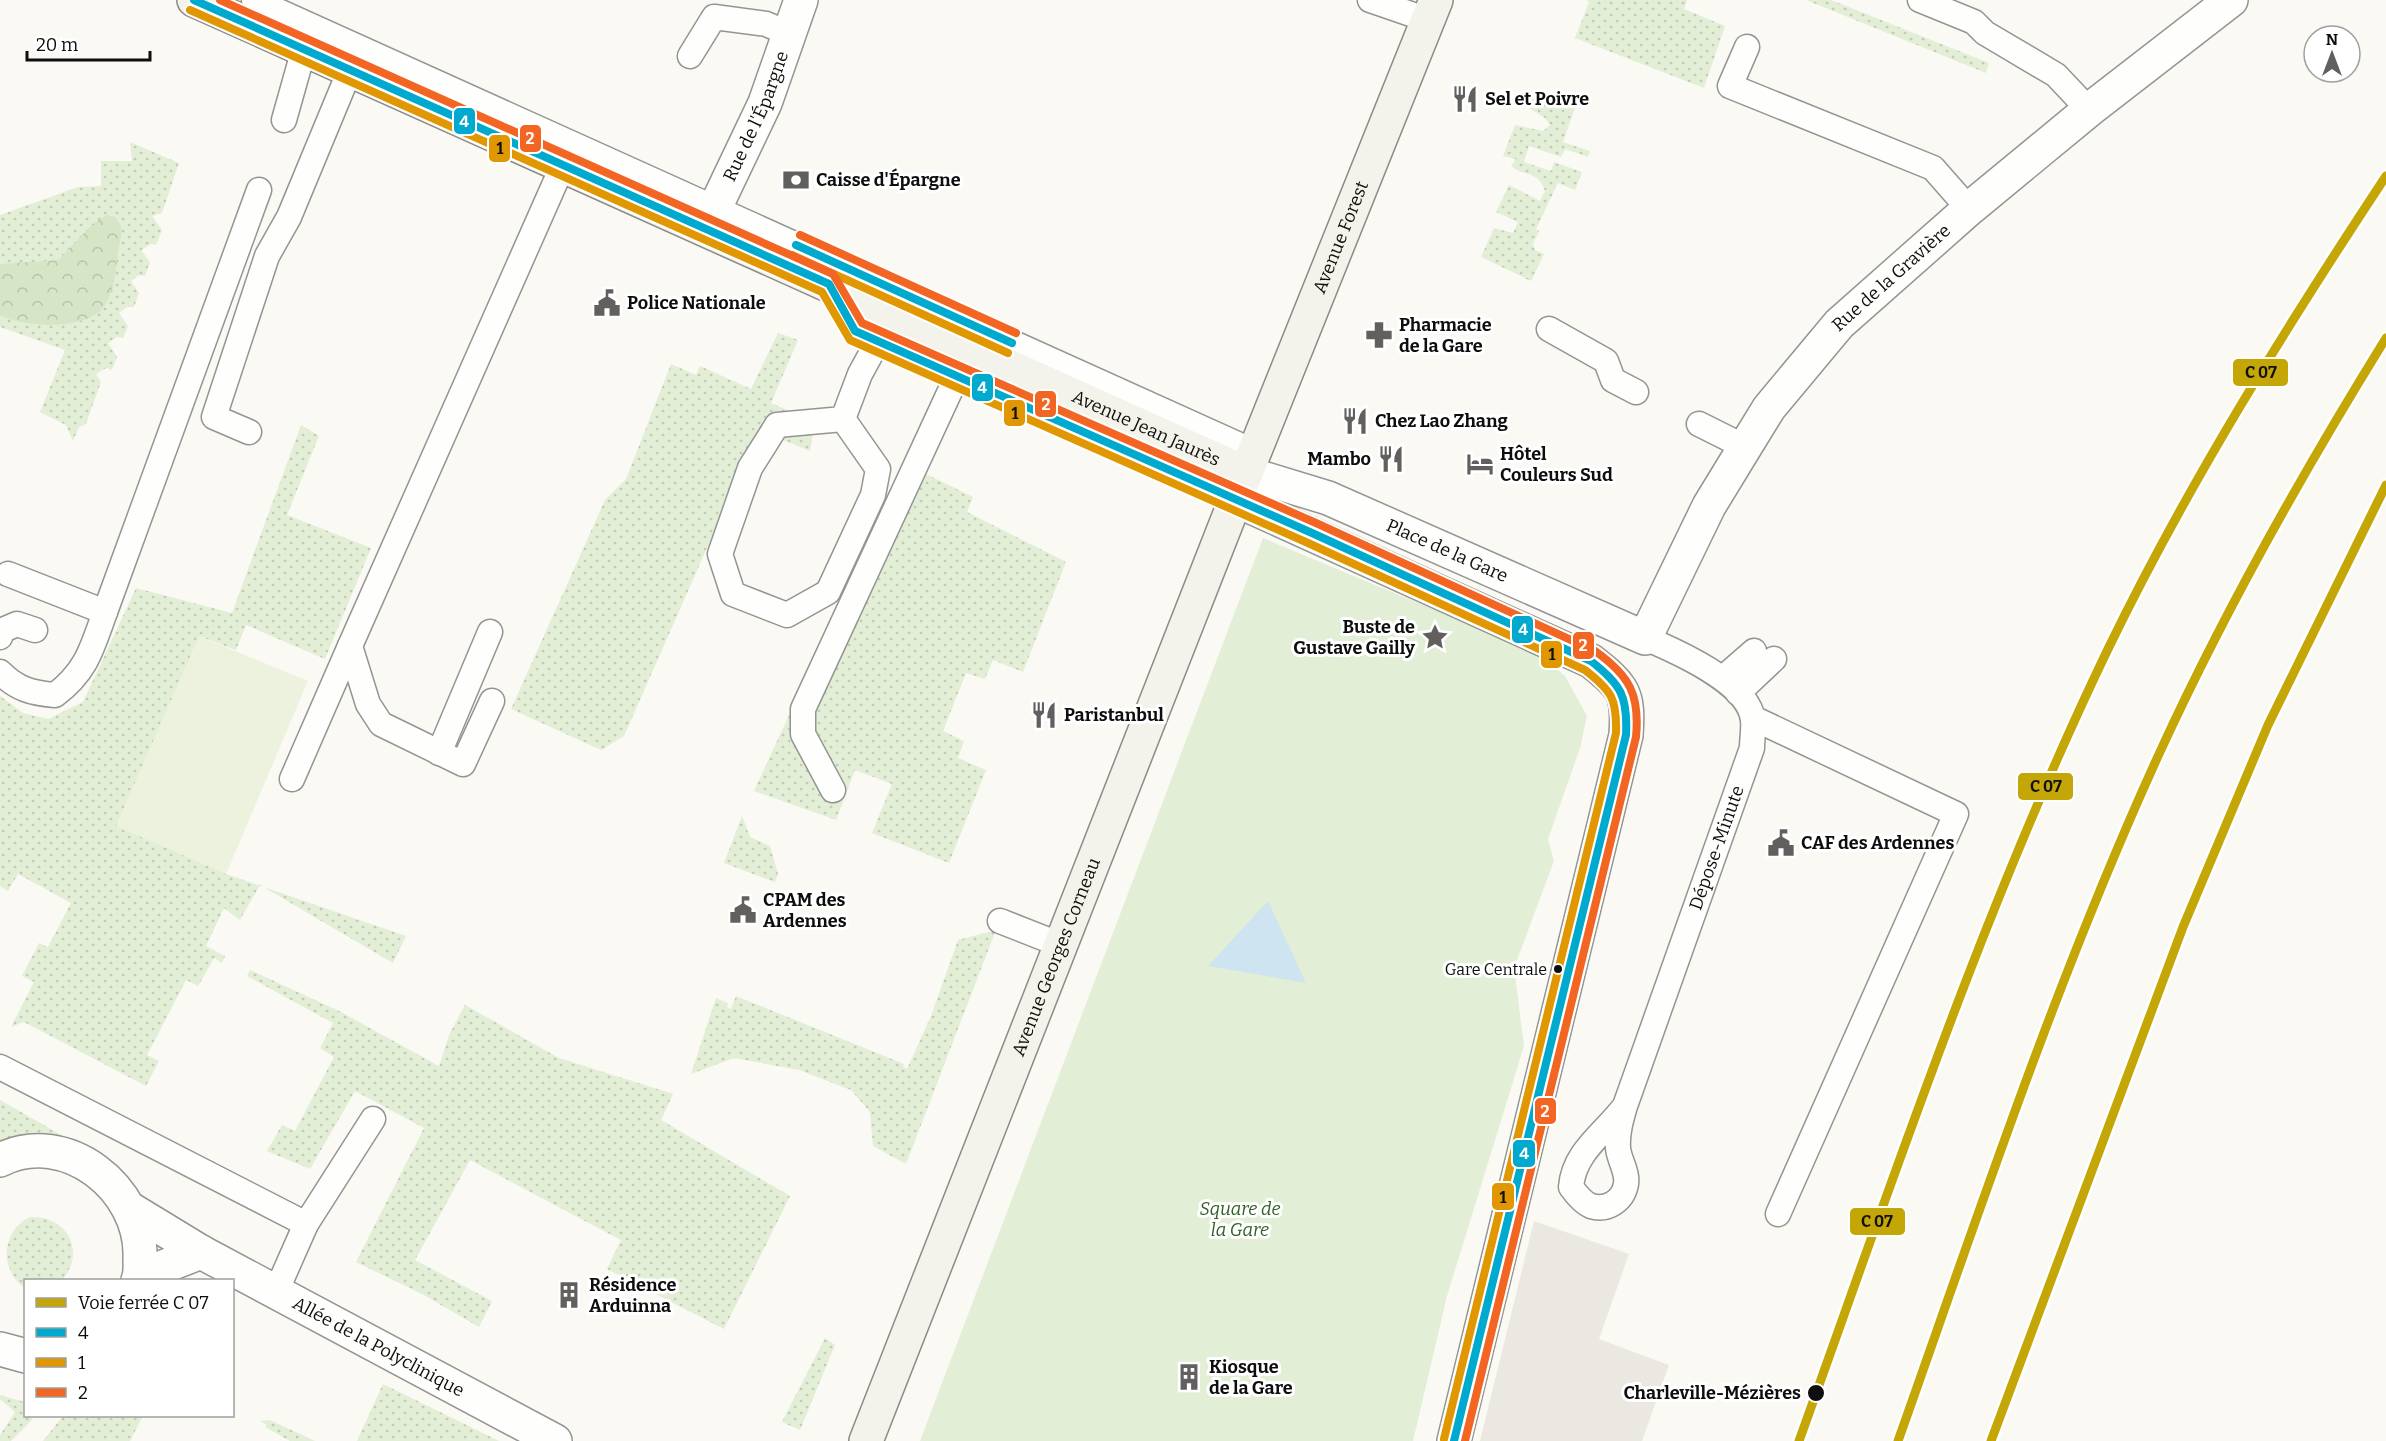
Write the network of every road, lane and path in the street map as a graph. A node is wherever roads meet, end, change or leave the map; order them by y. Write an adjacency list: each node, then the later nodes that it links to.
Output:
1 (254, 0): 18 (lane)
2 (800, 0): 8 (street, Rue de l'Épargne)
3 (1370, 0): 7 (lane)
4 (1920, 0): 13 (lane)
5 (2231, 0): 13 (street, Rue de la Gravière)
6 (204, 2): 10 (main road, Avenue Jean Jaurès)
7 (1432, 10): 28 (main road, Avenue Forest)
8 (790, 34): 11 (lane); 18 (street, Rue de l'Épargne)
9 (1747, 47): 17 (lane)
10 (304, 49): 12 (main road, Avenue Jean Jaurès); 14 (lane)
11 (690, 56)
12 (350, 70): 15 (main road, Avenue Jean Jaurès); 26 (lane)
13 (2089, 110): 17 (street, Rue de la Gravière)
14 (284, 120)
15 (563, 165): 18 (main road, Avenue Jean Jaurès); 35 (lane)
16 (260, 190): 30 (lane)
17 (1969, 209): 27 (street, Rue de la Gravière)
18 (710, 219): 19 (main road, Avenue Jean Jaurès); 28 (lane)
19 (829, 284): 21 (lane); 28 (main road, Avenue Jean Jaurès)
20 (1549, 329): 23 (lane)
21 (878, 341): 22 (lane); 24 (lane)
22 (957, 376): 28 (lane); 43 (lane)
23 (1636, 392)
24 (843, 419): 24 (lane)
25 (1699, 424): 27 (lane)
26 (249, 432)
27 (1745, 447): 34 (street, Rue de la Gravière)
28 (1246, 475): 34 (street, Place de la Gare); 45 (main road, Avenue Georges Corneau); 60 (street)
29 (8, 574): 30 (lane)
30 (105, 612): 37 (lane)
31 (35, 630): 33 (lane)
32 (490, 632): 41 (lane)
33 (0, 637)
34 (1645, 638): 38 (lane)
35 (350, 646): 41 (lane); 42 (lane)
36 (1764, 655): 38 (lane)
37 (0, 672)
38 (1730, 686): 40 (lane)
39 (492, 701): 41 (lane)
40 (1753, 718): 47 (lane, Dépose-Minute); 51 (lane)
41 (439, 753)
42 (292, 779)
43 (833, 790)
44 (1000, 921): 45 (lane)
45 (1061, 945): 59 (main road, Avenue Georges Corneau)
46 (0, 1067): 52 (lane)
47 (1625, 1106)
48 (373, 1119): 52 (lane)
49 (0, 1160): 50 (street, Allée de la Polyclinique)
50 (132, 1210): 53 (street, Allée de la Polyclinique); 54 (street, Allée de la Polyclinique)
51 (1778, 1214)
52 (306, 1224): 55 (lane)
53 (201, 1252): 54 (street, Allée de la Polyclinique); 55 (street, Allée de la Polyclinique)
54 (139, 1278)
55 (276, 1292): 58 (street, Allée de la Polyclinique)
56 (0, 1349): 57 (street)
57 (24, 1355)
58 (555, 1441)
59 (866, 1441)
60 (1454, 1441)

